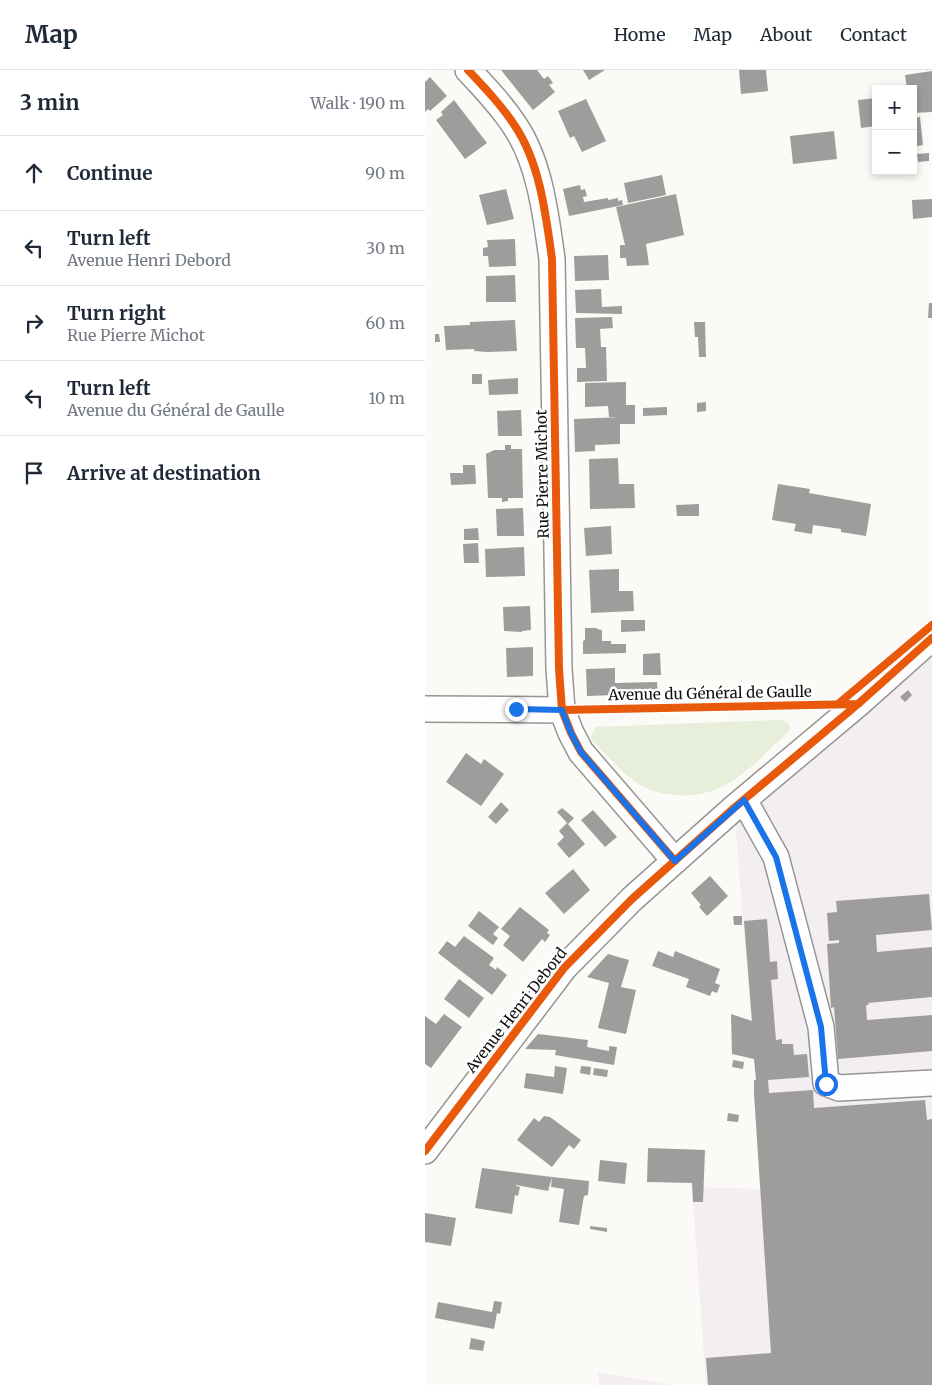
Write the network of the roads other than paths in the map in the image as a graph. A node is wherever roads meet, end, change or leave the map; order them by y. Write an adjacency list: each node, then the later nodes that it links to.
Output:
1 (468, 70): 4 (street, Rue Pierre Michot)
2 (932, 638): 5 (street, Avenue Henri Debord)
3 (425, 709): 4 (street)
4 (562, 710): 6 (street, Rue Pierre Michot)
5 (744, 800): 6 (street, Avenue Henri Debord); 7 (street)
6 (675, 861): 8 (street, Avenue Henri Debord)
7 (932, 1083)
8 (425, 1151)

